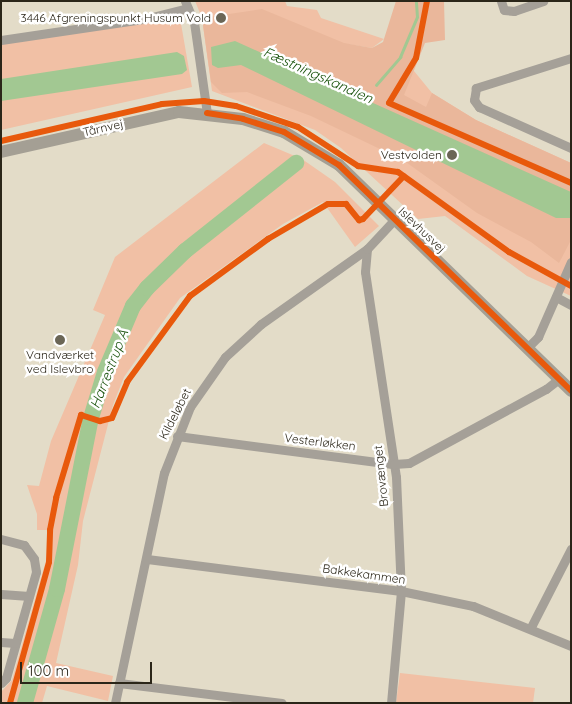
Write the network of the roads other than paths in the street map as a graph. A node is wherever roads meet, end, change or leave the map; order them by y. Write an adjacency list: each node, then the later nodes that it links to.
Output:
1 (501, 1): 2 (street)
2 (544, 1)
3 (187, 4): 4 (street); 6 (street)
4 (1, 40)
5 (571, 58): 7 (street)
6 (207, 113): 8 (street, Tårnvej); 9 (street, Islevhusvej)
7 (571, 148)
8 (1, 152)
9 (395, 219): 10 (street, Kildeløbet); 14 (street, Islevhusvej)
10 (367, 249): 17 (street, Kildeløbet); 18 (street, Brovænget)
11 (571, 262): 12 (street)
12 (556, 297): 13 (street); 14 (street)
13 (571, 304)
14 (527, 348): 15 (street, Islevhusvej)
15 (559, 379): 16 (street, Islevhusvej); 18 (street, Vesterløkken)
16 (571, 391)
17 (176, 436): 18 (street, Vesterløkken); 21 (street, Kildeløbet)
18 (394, 464): 22 (street, Brovænget)
19 (1, 539): 24 (street)
20 (571, 549): 25 (street)
21 (147, 559): 22 (street, Bakkekammen); 30 (street, Kildeløbet)
22 (401, 591): 25 (street, Bakkekammen); 33 (street, Brovænget)
23 (1, 594): 24 (street)
24 (29, 596): 27 (street)
25 (530, 627): 28 (street, Bakkekammen)
26 (1, 642): 27 (street)
27 (16, 643): 29 (street)
28 (571, 646)
29 (1, 683)
30 (119, 683): 31 (street, Kildeløbet); 32 (street)
31 (115, 703)
32 (282, 703)
33 (391, 703)

